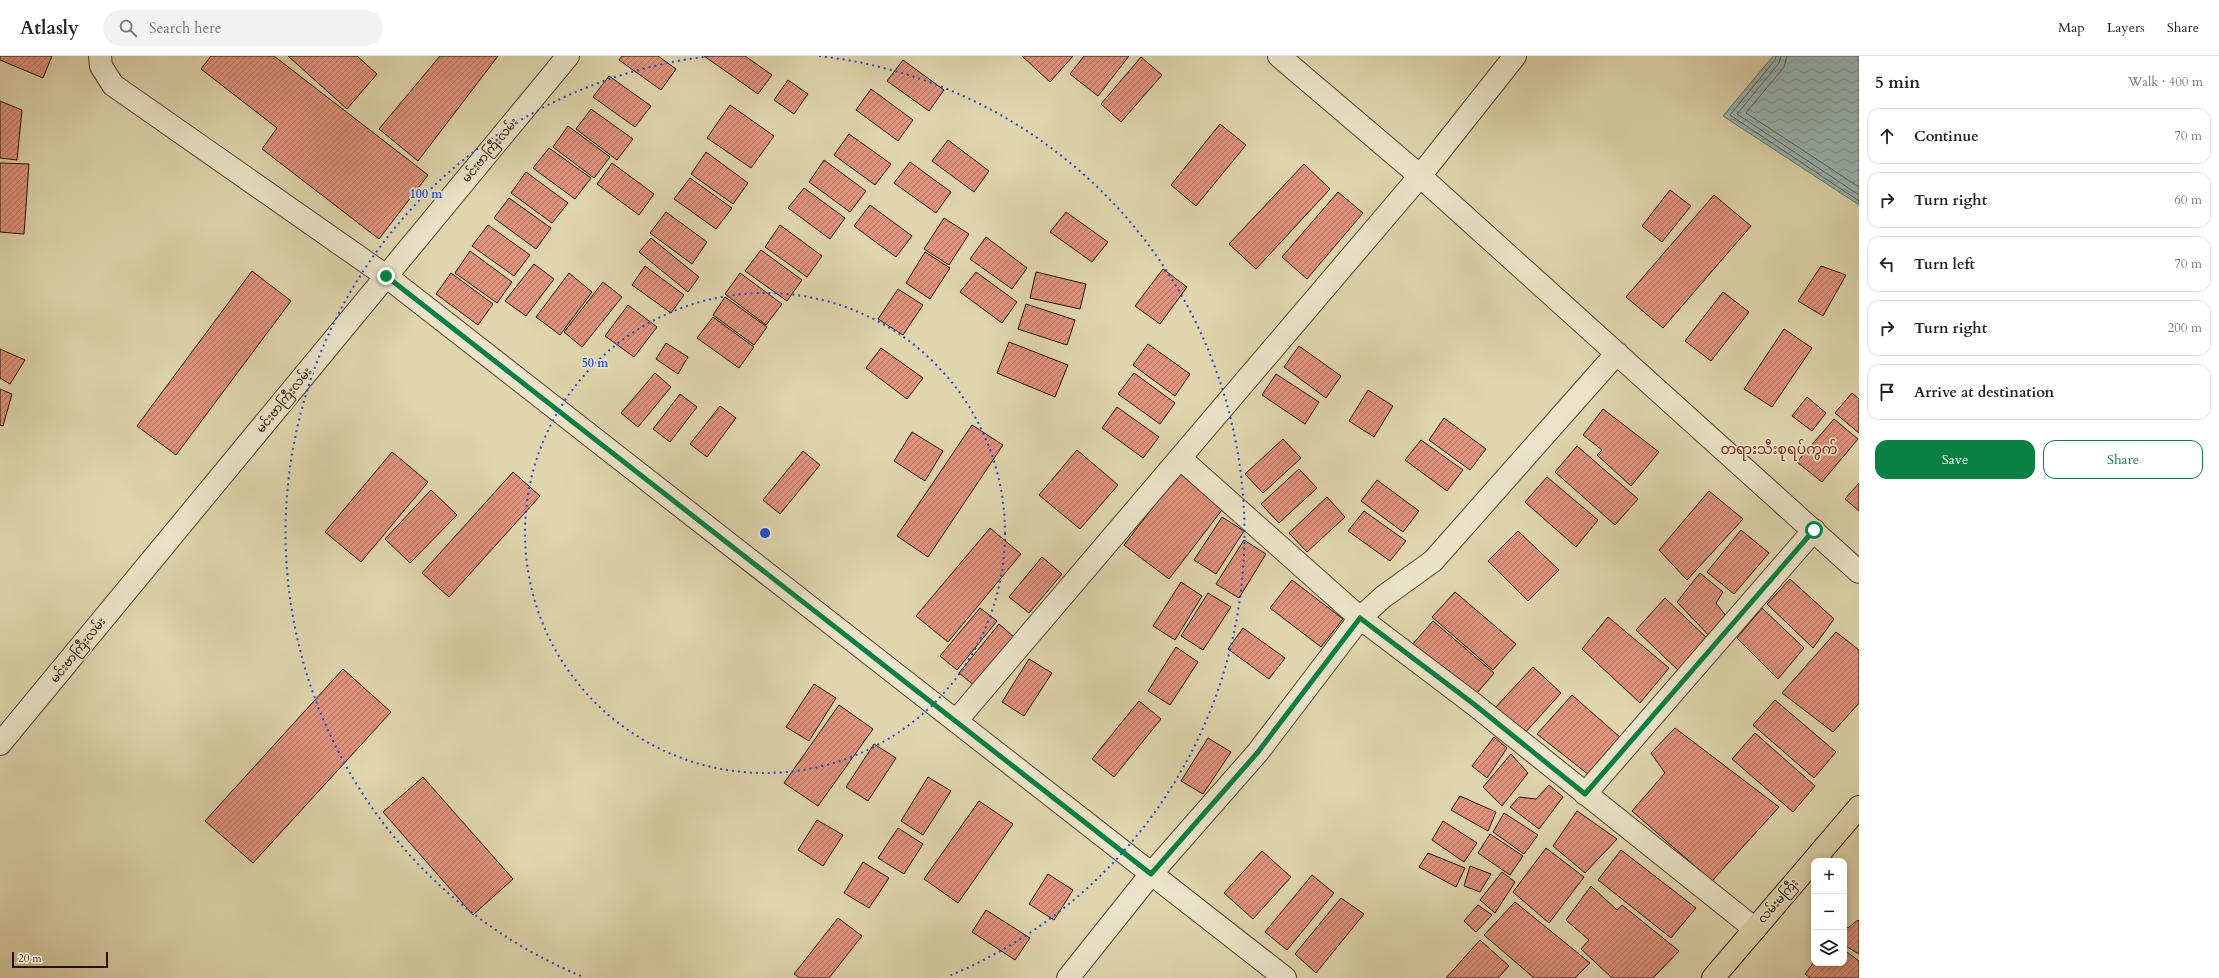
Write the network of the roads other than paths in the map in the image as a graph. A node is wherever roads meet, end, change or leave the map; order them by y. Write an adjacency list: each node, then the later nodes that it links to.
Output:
1 (100, 56): 6 (street)
2 (568, 56): 6 (street, မင်းဗာကြီးလမ်း)
3 (1279, 56): 5 (street)
4 (1515, 56): 5 (street)
5 (1420, 176): 7 (street); 8 (street)
6 (386, 276): 12 (street); 13 (street, မင်းဗာကြီးလမ်း)
7 (1617, 353): 9 (street); 11 (street)
8 (1180, 458): 11 (street); 12 (street)
9 (1814, 530): 10 (street); 14 (street)
10 (1859, 572)
11 (1360, 618): 14 (street); 16 (street)
12 (956, 721): 16 (street)
13 (0, 744)
14 (1585, 794): 17 (street)
15 (1859, 807): 17 (main road, လမ်းမကြီး)
16 (1151, 874): 18 (street); 19 (street)
17 (1755, 929): 20 (main road, လမ်းမကြီး)
18 (1068, 978)
19 (1285, 978)
20 (1713, 978)

